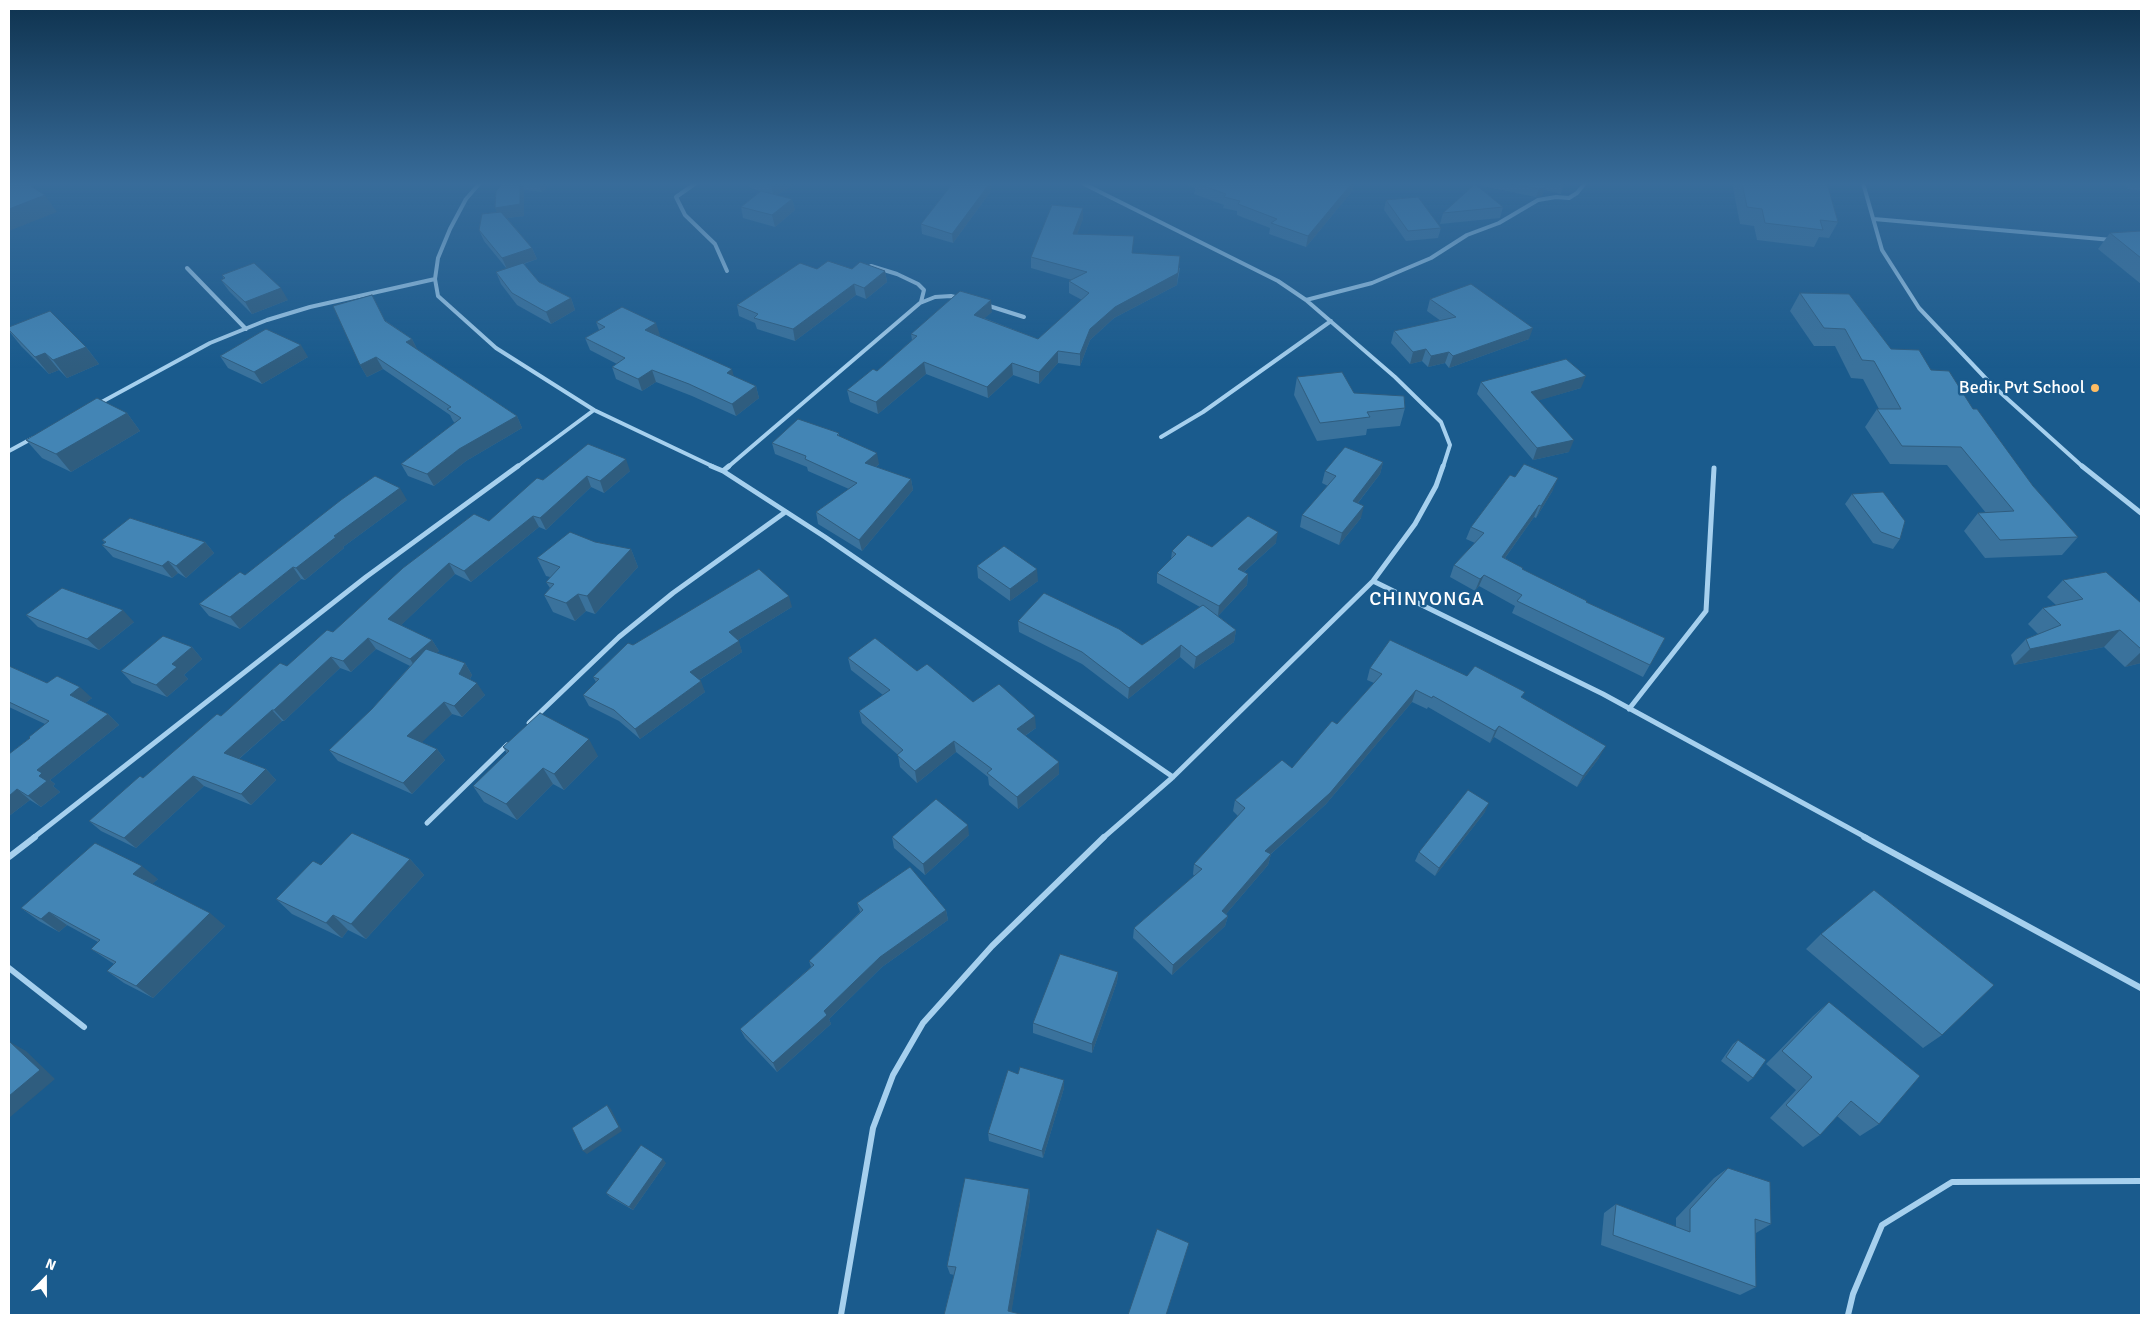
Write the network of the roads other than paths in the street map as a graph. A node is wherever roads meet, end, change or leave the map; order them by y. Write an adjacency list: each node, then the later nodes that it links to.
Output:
1 (443, 245): 9 (street)
2 (715, 245): 8 (street)
3 (1206, 245): 11 (street)
4 (1451, 245): 11 (street)
5 (1881, 245): 25 (street)
6 (867, 265): 12 (street)
7 (187, 268): 16 (street)
8 (727, 272)
9 (436, 279): 16 (street); 18 (street)
10 (965, 299): 12 (street)
11 (1306, 300): 15 (street)
12 (920, 303): 23 (street)
13 (980, 303): 14 (street)
14 (1024, 317)
15 (1331, 321): 20 (street); 26 (street)
16 (246, 329): 17 (street)
17 (90, 409)
18 (594, 410): 23 (street); 32 (street)
19 (40, 435): 21 (street)
20 (1161, 437)
21 (9, 451)
22 (1714, 468): 27 (street)
23 (723, 471): 24 (street)
24 (784, 513): 28 (street); 30 (street)
25 (2141, 514)
26 (1373, 580): 27 (street); 30 (street)
27 (1629, 709): 34 (street)
28 (522, 730)
29 (509, 743): 31 (street)
30 (1173, 776): 37 (street)
31 (427, 823)
32 (9, 858)
33 (9, 968): 35 (street)
34 (2141, 988)
35 (84, 1028)
36 (2141, 1181): 38 (street)
37 (840, 1315)
38 (1848, 1315)

